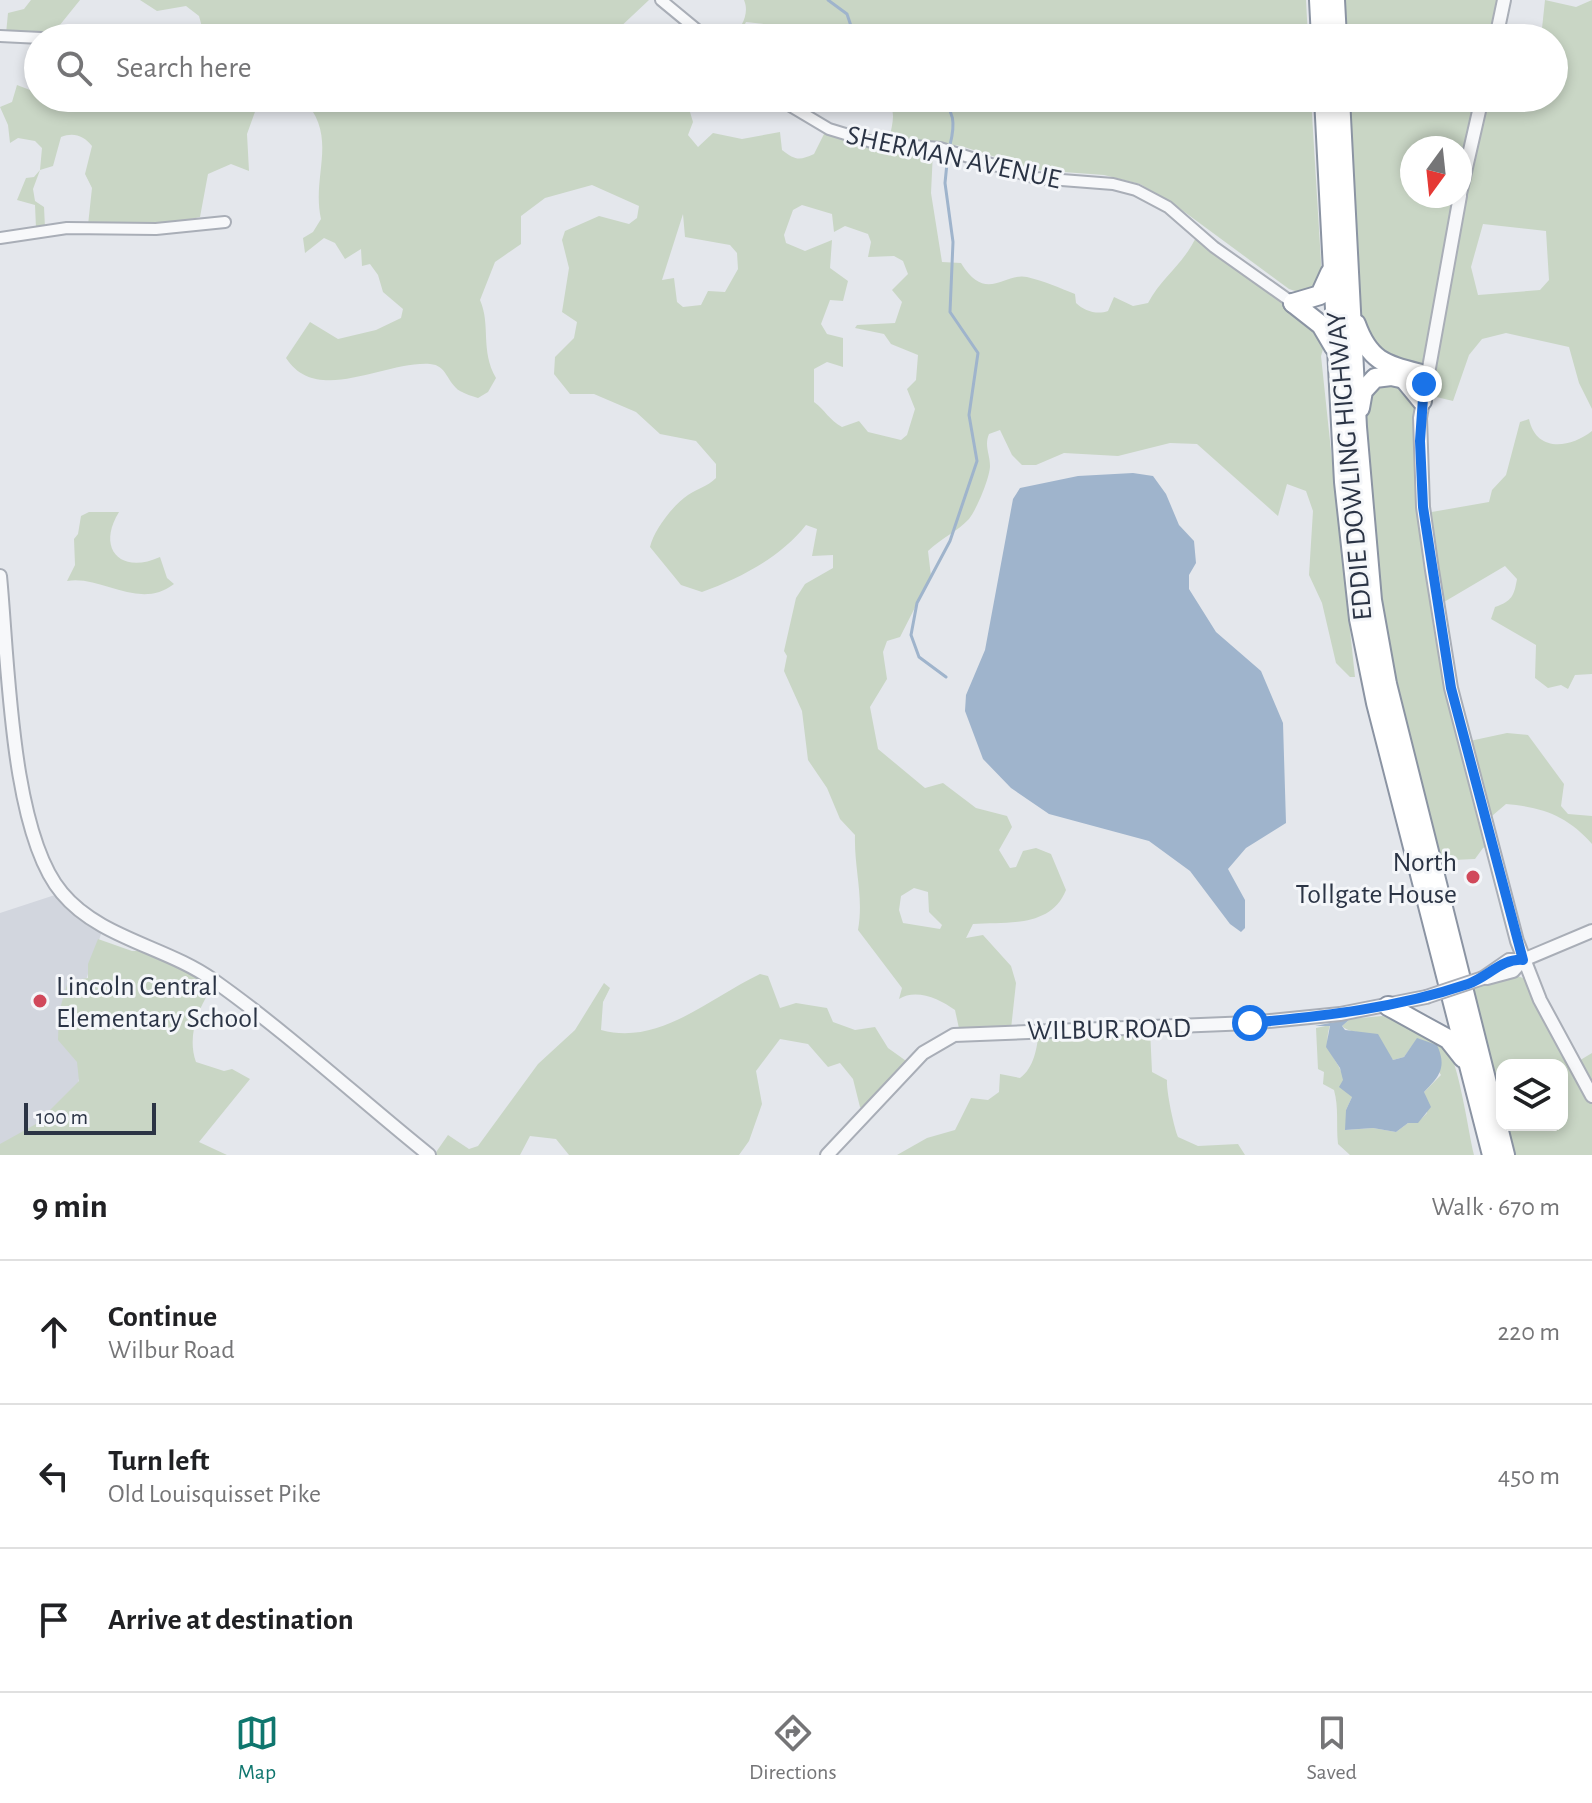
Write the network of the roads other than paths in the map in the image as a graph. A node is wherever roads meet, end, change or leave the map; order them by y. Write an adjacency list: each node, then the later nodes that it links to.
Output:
1 (661, 0): 5 (street)
2 (1319, 0): 6 (highway)
3 (1335, 0): 7 (highway)
4 (1504, 0): 8 (street)
5 (690, 24)
6 (1320, 24)
7 (1336, 24)
8 (1499, 24)
9 (0, 36): 10 (street)
10 (24, 37)
11 (800, 112): 20 (street, SHERMAN AVENUE)
12 (1325, 112): 19 (highway, EDDIE DOWLING HIGHWAY)
13 (1341, 112): 21 (highway, EDDIE DOWLING HIGHWAY)
14 (1479, 112): 15 (street)
15 (1472, 142)
16 (1458, 208): 23 (street)
17 (225, 222): 18 (street)
18 (0, 238)
19 (1333, 266): 20 (highway); 22 (highway, EDDIE DOWLING HIGHWAY)
20 (1293, 303): 22 (highway)
21 (1350, 307): 23 (highway); 24 (highway, EDDIE DOWLING HIGHWAY)
22 (1337, 352): 31 (highway, EDDIE DOWLING HIGHWAY)
23 (1424, 387): 24 (highway); 29 (street)
24 (1357, 427): 36 (highway, EDDIE DOWLING HIGHWAY)
25 (0, 576): 26 (street)
26 (15, 725): 27 (street); 33 (street)
27 (0, 729)
28 (1592, 931): 29 (street, WILBUR ROAD)
29 (1523, 960): 30 (street, WILBUR ROAD, bridge); 32 (street)
30 (1388, 1006): 31 (highway); 34 (street, WILBUR ROAD)
31 (1470, 1070): 35 (highway, EDDIE DOWLING HIGHWAY)
32 (1592, 1096)
33 (429, 1155)
34 (827, 1155)
35 (1492, 1155)
36 (1505, 1155)

